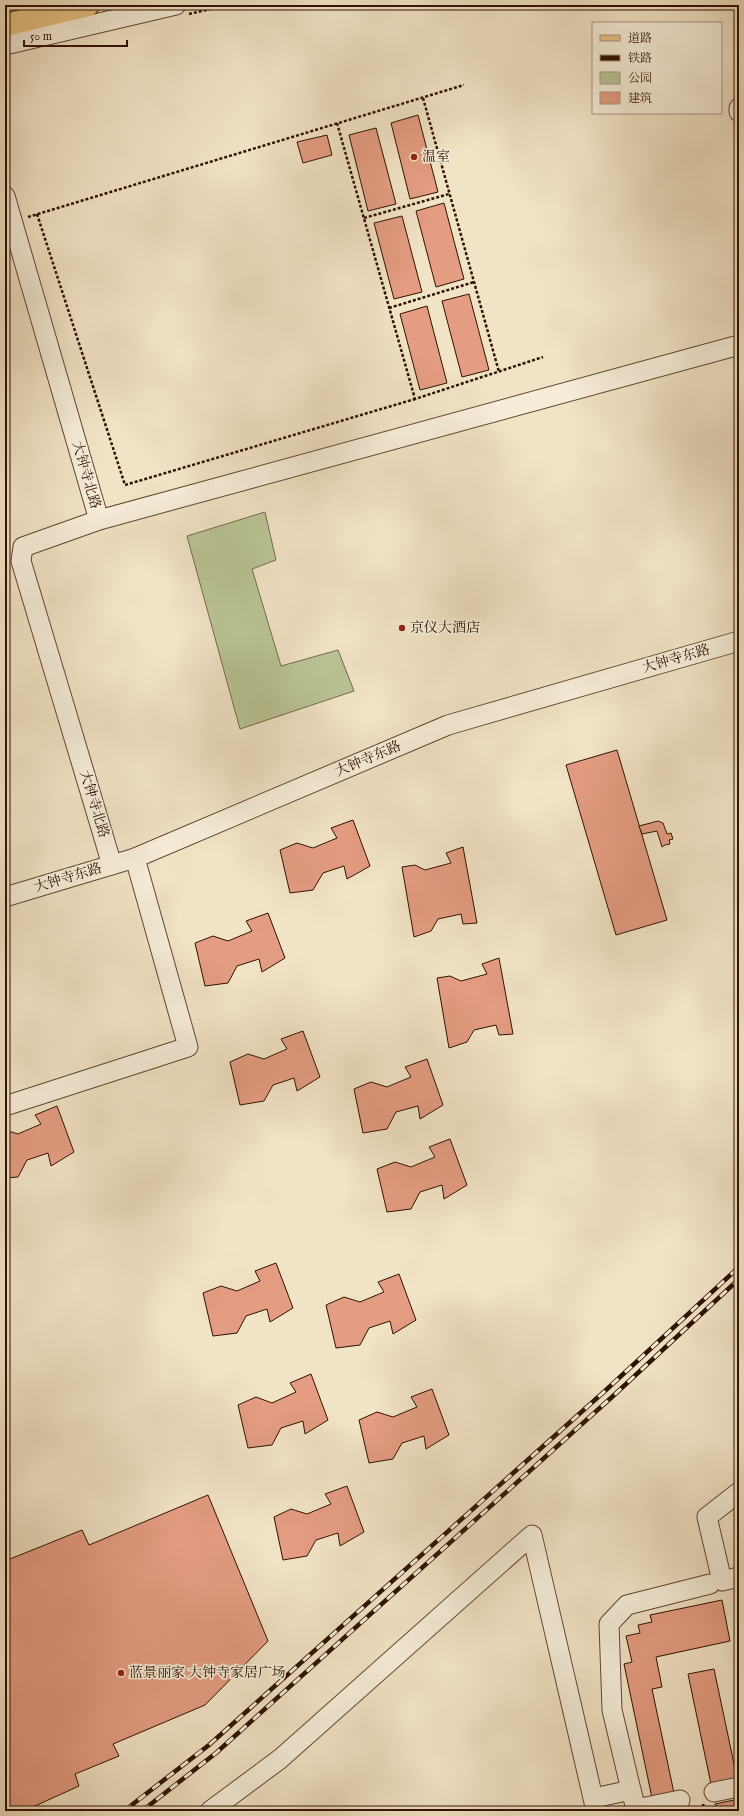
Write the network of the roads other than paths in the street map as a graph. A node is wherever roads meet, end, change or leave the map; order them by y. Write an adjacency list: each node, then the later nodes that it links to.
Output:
1 (88, 5): 3 (main road)
2 (179, 10): 4 (street)
3 (5, 25)
4 (5, 45)
5 (739, 108): 6 (street)
6 (739, 112)
7 (5, 196): 9 (street, 大钟寺北路)
8 (739, 345): 9 (street)
9 (99, 520): 12 (street, 大钟寺北路)
10 (739, 641): 11 (street, 大钟寺东路)
11 (135, 858): 12 (street, 大钟寺东路); 14 (street)
12 (112, 865): 13 (street, 大钟寺东路)
13 (5, 897)
14 (5, 1106)
15 (739, 1492): 16 (street)
16 (724, 1581): 18 (street)
17 (739, 1787): 19 (street)
18 (632, 1790): 20 (street); 21 (street)
19 (714, 1792)
20 (680, 1800)
21 (595, 1804): 22 (street)
22 (210, 1811)

